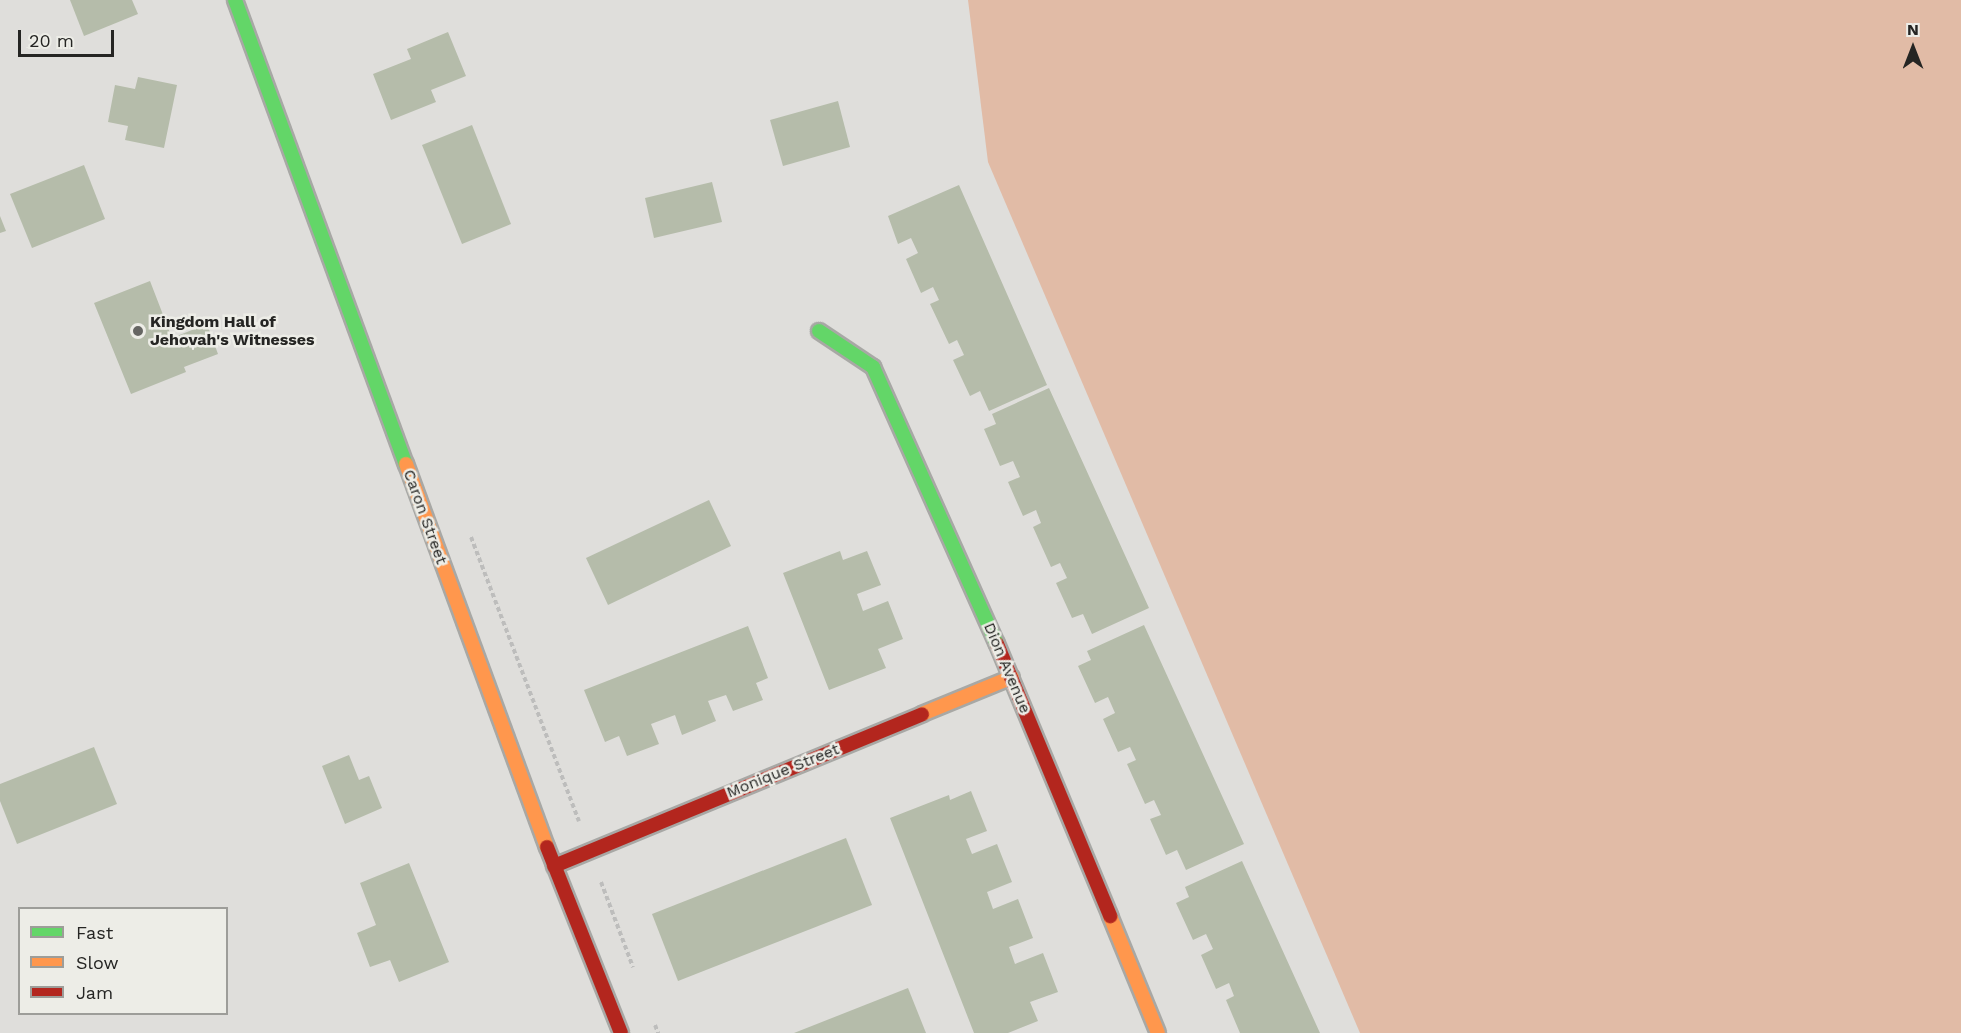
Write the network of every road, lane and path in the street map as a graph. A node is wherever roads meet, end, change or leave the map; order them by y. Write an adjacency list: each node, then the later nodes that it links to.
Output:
1 (235, 0): 4 (street, Caron Street)
2 (819, 331): 3 (street, Dion Avenue)
3 (1012, 676): 4 (street, Monique Street); 6 (street, Dion Avenue)
4 (554, 866): 5 (street, Caron Street)
5 (621, 1033)
6 (1158, 1033)

